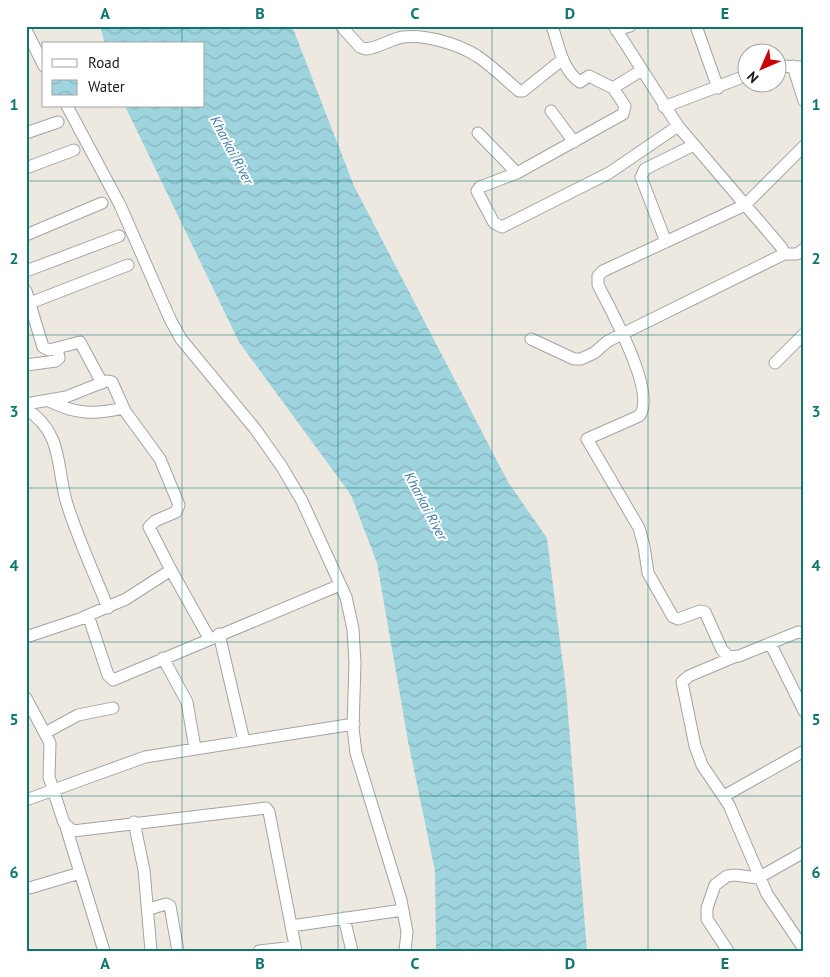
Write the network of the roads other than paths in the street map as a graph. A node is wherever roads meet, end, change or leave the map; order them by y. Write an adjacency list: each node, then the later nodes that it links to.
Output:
1 (341, 26): 7 (street)
2 (552, 26): 7 (street)
3 (630, 26): 5 (street)
4 (696, 26): 13 (street)
5 (615, 28): 10 (street)
6 (26, 30): 8 (street)
7 (563, 59): 12 (street)
8 (42, 62)
9 (798, 66): 14 (street)
10 (642, 70): 12 (street); 15 (street)
11 (738, 79): 13 (street)
12 (613, 88): 22 (street)
13 (718, 88): 15 (street)
14 (804, 101)
15 (664, 107): 19 (street)
16 (68, 108): 51 (street)
17 (551, 110): 22 (street)
18 (58, 122): 20 (street)
19 (678, 126): 23 (street); 27 (street)
20 (26, 132)
21 (478, 133): 27 (street)
22 (574, 142): 27 (street)
23 (694, 145): 29 (street); 32 (street)
24 (804, 146): 29 (street)
25 (74, 150): 26 (street)
26 (26, 168)
27 (517, 173)
28 (102, 203): 30 (street)
29 (745, 204): 32 (street); 34 (street)
30 (26, 235)
31 (119, 236): 36 (street)
32 (666, 242): 39 (street)
33 (804, 249): 34 (street)
34 (784, 254): 39 (street)
35 (128, 265): 38 (street)
36 (26, 271)
37 (26, 291): 38 (street)
38 (30, 303): 42 (street)
39 (624, 334): 41 (street); 58 (street)
40 (804, 334): 43 (street)
41 (531, 338)
42 (57, 348): 44 (street); 45 (street)
43 (775, 363)
44 (26, 365)
45 (102, 383): 46 (street); 48 (street)
46 (49, 401): 47 (street); 48 (street)
47 (26, 404)
48 (123, 408): 50 (street)
49 (26, 409): 52 (street)
50 (171, 570): 52 (street); 55 (street)
51 (340, 585): 55 (street); 63 (street)
52 (108, 608): 53 (street)
53 (84, 617): 56 (street); 59 (street)
54 (804, 633): 57 (street)
55 (214, 636): 59 (street); 65 (street)
56 (26, 637)
57 (770, 643): 58 (street); 62 (street)
58 (734, 657): 69 (street)
59 (163, 658): 66 (street)
60 (26, 698): 64 (street)
61 (113, 708): 64 (street)
62 (804, 712)
63 (354, 724): 65 (street); 78 (street)
64 (45, 733): 68 (street)
65 (244, 741): 66 (street)
66 (195, 748): 68 (street)
67 (804, 752): 69 (street)
68 (53, 790): 70 (street); 72 (street)
69 (724, 796): 75 (street)
70 (26, 800)
71 (134, 822): 72 (street); 77 (street); 80 (street)
72 (66, 827): 74 (street)
73 (804, 852): 75 (street)
74 (80, 873): 76 (street); 83 (street)
75 (758, 878): 82 (street); 89 (street)
76 (26, 889)
77 (148, 909): 84 (street); 85 (street)
78 (403, 910): 79 (street); 88 (street)
79 (344, 918): 80 (street); 87 (street)
80 (291, 926): 81 (street)
81 (296, 949): 86 (street)
82 (804, 949)
83 (104, 951)
84 (151, 951)
85 (178, 951)
86 (259, 951)
87 (352, 951)
88 (405, 951)
89 (728, 951)

